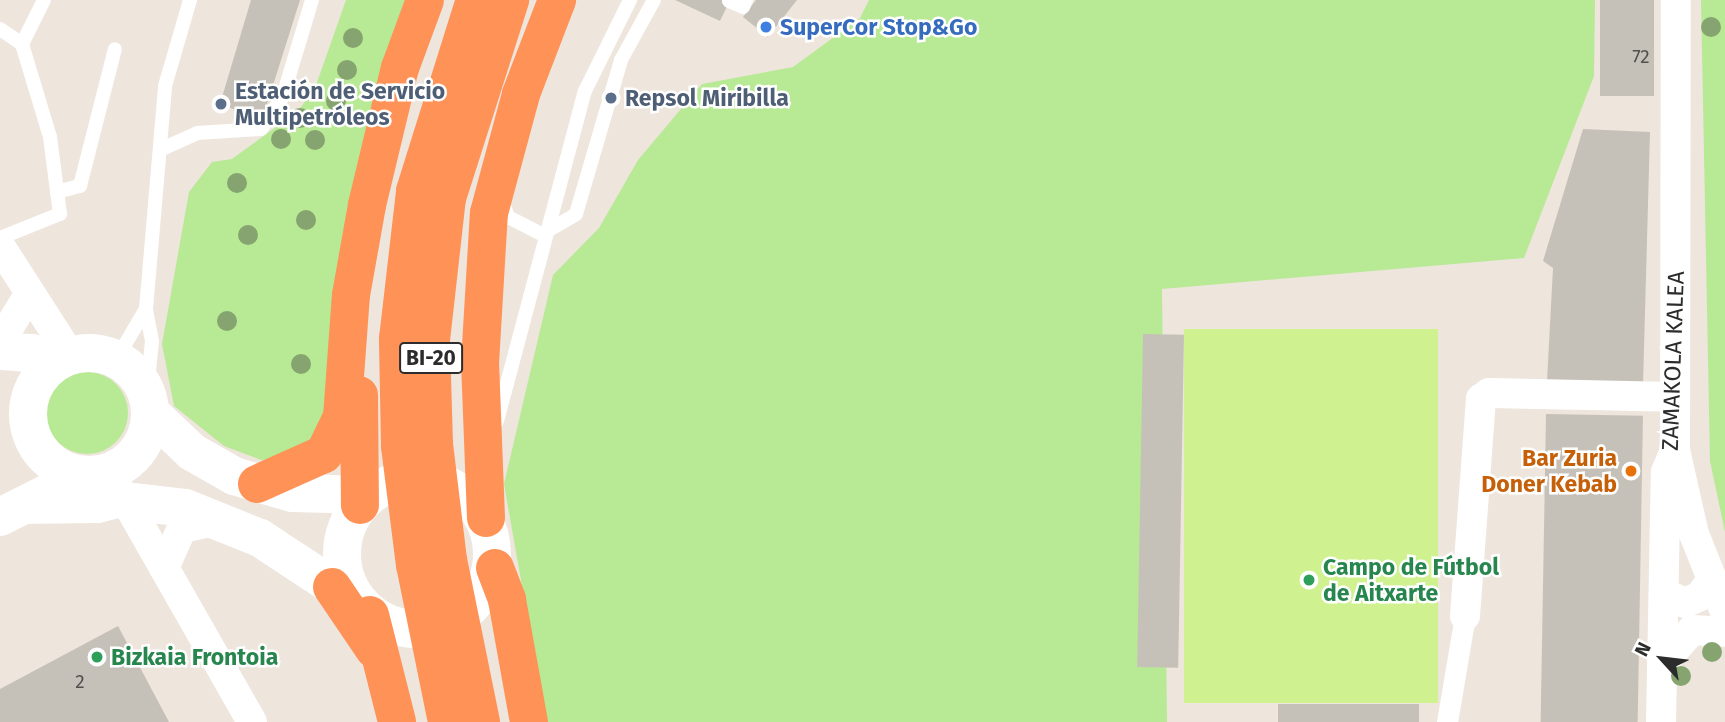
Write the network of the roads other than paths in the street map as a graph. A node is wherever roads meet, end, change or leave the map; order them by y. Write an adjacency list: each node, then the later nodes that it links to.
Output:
1 (44, 0): 14 (lane)
2 (190, 0): 16 (lane)
3 (312, 0): 16 (lane)
4 (425, 0): 22 (highway)
5 (475, 0): 48 (highway, BI-20)
6 (510, 0): 49 (highway, BI-20)
7 (557, 0): 17 (highway)
8 (630, 0): 19 (lane)
9 (654, 0): 19 (lane)
10 (746, 0): 12 (lane)
11 (1676, 0): 26 (street, ZAMAKOLA KALEA)
12 (729, 1)
13 (0, 29): 14 (lane)
14 (22, 44): 18 (lane)
15 (115, 49): 18 (lane)
16 (164, 148): 23 (lane)
17 (494, 180): 19 (lane); 30 (highway)
18 (57, 192): 20 (lane)
19 (542, 234): 30 (lane)
20 (0, 238)
21 (0, 246): 24 (street)
22 (360, 250): 31 (highway); 32 (highway)
23 (146, 309): 25 (lane); 27 (lane)
24 (30, 354): 25 (main road); 29 (main road)
25 (117, 358): 27 (main road)
26 (1674, 397): 28 (street, ZAMAKOLA KALEA); 43 (street)
27 (149, 402): 29 (main road); 31 (main road)
28 (1675, 450): 39 (street); 40 (street, ZAMAKOLA KALEA)
29 (84, 476): 33 (main road); 34 (main road)
30 (470, 481): 32 (main road); 35 (highway)
31 (257, 484): 32 (main road)
32 (365, 497): 42 (main road)
33 (126, 501): 34 (street); 36 (main road); 37 (street)
34 (8, 513)
35 (486, 518): 38 (main road)
36 (220, 520): 37 (street); 42 (main road)
37 (164, 568): 46 (street)
38 (486, 581): 42 (main road); 50 (highway)
39 (1710, 581): 40 (street); 41 (street)
40 (1664, 593): 45 (street, ZAMAKOLA KALEA)
41 (1725, 612)
42 (365, 616): 47 (highway)
43 (1465, 616): 51 (street)
44 (1725, 632): 45 (street)
45 (1662, 664): 52 (street, ZAMAKOLA KALEA)
46 (252, 722)
47 (397, 722)
48 (447, 722)
49 (481, 722)
50 (529, 722)
51 (1447, 722)
52 (1661, 722)

